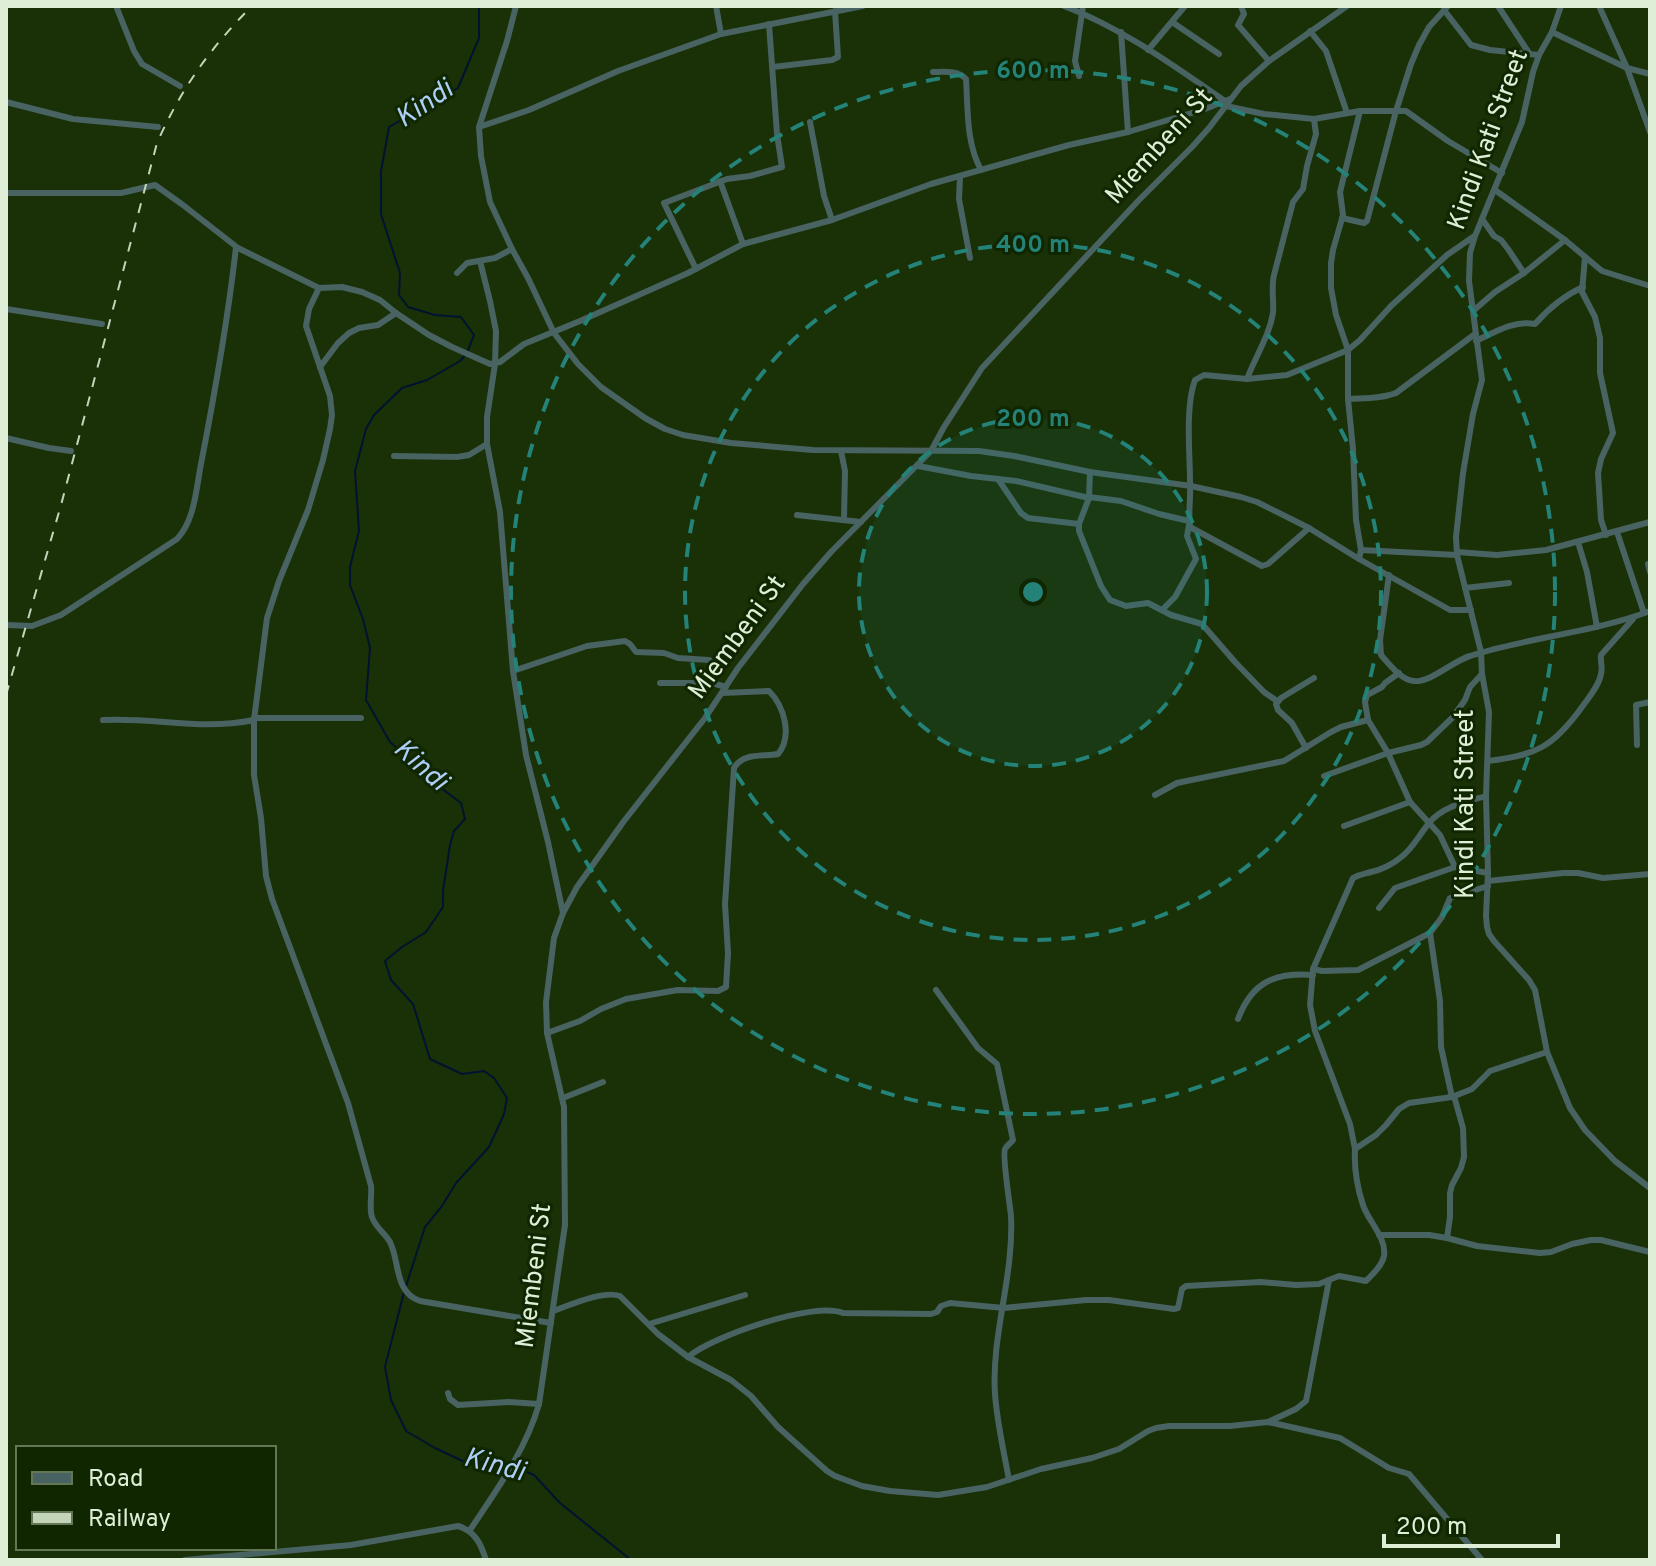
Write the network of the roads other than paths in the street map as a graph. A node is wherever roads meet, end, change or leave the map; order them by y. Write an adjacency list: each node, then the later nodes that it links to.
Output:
1 (116, 6): 31 (street)
2 (516, 6): 40 (street)
3 (716, 6): 20 (street)
4 (863, 6): 14 (street)
5 (1064, 6): 13 (street)
6 (1185, 6): 15 (street)
7 (1241, 6): 25 (street)
8 (1347, 6): 17 (street, Miembeni St)
9 (1498, 6): 22 (street)
10 (1561, 6): 19 (street, Kindi Kati Street)
11 (1599, 6): 27 (street)
12 (1446, 8): 22 (street); 35 (street)
13 (1082, 9): 18 (street); 30 (street)
14 (835, 11): 16 (street); 26 (street)
15 (1172, 22): 21 (street); 23 (street)
16 (769, 24): 20 (street); 26 (street)
17 (1310, 31): 25 (street, Miembeni St); 36 (street)
18 (1121, 32): 21 (street); 41 (street)
19 (1552, 32): 24 (street, Kindi Kati Street); 27 (street)
20 (721, 34): 40 (street)
21 (1148, 50): 33 (street)
22 (1529, 53): 24 (street)
23 (1219, 54)
24 (1539, 55): 44 (street, Kindi Kati Street)
25 (1269, 61): 33 (street, Miembeni St)
26 (773, 67): 46 (street)
27 (1627, 68): 29 (street); 42 (street)
28 (933, 72): 43 (street)
29 (1650, 74)
30 (1079, 76)
31 (180, 86)
32 (6, 102): 39 (street)
33 (1227, 102): 37 (street); 41 (street); 81 (street, Miembeni St)
34 (1360, 111): 35 (street); 36 (street); 49 (street)
35 (1396, 111): 44 (street); 49 (street)
36 (1347, 113): 37 (street)
37 (1314, 119): 75 (street)
38 (810, 122): 51 (street)
39 (158, 127)
40 (479, 127): 56 (street)
41 (1128, 132): 43 (street)
42 (1650, 132)
43 (981, 170): 45 (street)
44 (1502, 173): 47 (street, Kindi Kati Street)
45 (960, 177): 51 (street); 58 (street)
46 (720, 181): 54 (street); 60 (street)
47 (1495, 190): 50 (street, Kindi Kati Street); 53 (street)
48 (6, 193): 55 (street)
49 (1342, 218): 72 (street)
50 (1482, 219): 52 (street, Kindi Kati Street); 62 (street)
51 (832, 220): 54 (street)
52 (1475, 236): 67 (street, Kindi Kati Street); 72 (street)
53 (1565, 240): 57 (street); 62 (street)
54 (743, 244): 60 (street)
55 (236, 247): 65 (street); 108 (street)
56 (512, 249): 59 (street); 70 (street)
57 (1585, 257): 63 (street); 64 (street)
58 (970, 258)
59 (480, 261): 61 (street); 73 (street)
60 (696, 269): 70 (street)
61 (457, 273)
62 (1524, 273): 67 (street)
63 (1650, 286)
64 (1583, 287): 71 (street); 96 (street)
65 (319, 288): 68 (street); 74 (street)
66 (6, 309): 69 (street)
67 (1473, 311): 71 (street, Kindi Kati Street)
68 (396, 313): 73 (street); 74 (street)
69 (102, 324)
70 (554, 333): 73 (street); 80 (street)
71 (1476, 338): 76 (street); 99 (street, Kindi Kati Street)
72 (1348, 350): 75 (street); 76 (street)
73 (495, 364): 78 (street)
74 (320, 367): 121 (street)
75 (1247, 379): 86 (street)
76 (1348, 399): 98 (street)
77 (6, 438): 79 (street)
78 (487, 444): 82 (street); 111 (street)
79 (71, 451)
80 (841, 451): 81 (street); 89 (street)
81 (931, 451): 83 (street, Miembeni St); 84 (street)
82 (394, 456)
83 (918, 466): 85 (street); 90 (street, Miembeni St)
84 (1090, 472): 86 (street); 87 (street)
85 (998, 479): 87 (street); 93 (street)
86 (1191, 486): 92 (street); 94 (street)
87 (1089, 498): 92 (street); 93 (street)
88 (797, 515): 89 (street)
89 (844, 519): 90 (street)
90 (861, 522): 117 (street, Miembeni St)
91 (1650, 522): 95 (street)
92 (1189, 523): 94 (street); 104 (street)
93 (1079, 524): 104 (street)
94 (1309, 528): 100 (street)
95 (1617, 532): 96 (street); 106 (street)
96 (1606, 535): 97 (street)
97 (1578, 542): 99 (street); 109 (street)
98 (1361, 550): 99 (street); 100 (street)
99 (1457, 554): 103 (street, Kindi Kati Street)
100 (1359, 559): 101 (street)
101 (1389, 575): 105 (street); 112 (street)
102 (1509, 583): 103 (street)
103 (1465, 588): 105 (street, Kindi Kati Street)
104 (1162, 610): 118 (street)
105 (1471, 610): 110 (street, Kindi Kati Street)
106 (1647, 612): 107 (street)
107 (1635, 617): 109 (street); 127 (street)
108 (6, 625)
109 (1597, 627): 110 (street)
110 (1481, 652): 112 (street); 113 (street, Kindi Kati Street)
111 (513, 671): 116 (street); 139 (street)
112 (1399, 673): 123 (street)
113 (1482, 674): 126 (street); 127 (street, Kindi Kati Street)
114 (1314, 678): 118 (street)
115 (660, 683): 116 (street)
116 (712, 683): 117 (street)
117 (724, 690): 139 (street, Miembeni St); 144 (street)
118 (1277, 701): 125 (street)
119 (1650, 702): 124 (street)
120 (361, 718): 121 (street)
121 (254, 719): 122 (street); 158 (street)
122 (103, 720)
123 (1368, 720): 125 (street); 126 (street)
124 (1637, 745)
125 (1306, 748): 129 (street)
126 (1388, 753): 128 (street); 131 (street)
127 (1488, 761): 130 (street, Kindi Kati Street)
128 (1324, 776)
129 (1155, 795)
130 (1486, 796): 132 (street); 135 (street, Kindi Kati Street)
131 (1410, 802): 132 (street); 133 (street)
132 (1429, 823): 134 (street); 141 (street)
133 (1344, 826)
134 (1455, 867): 135 (street); 138 (street)
135 (1488, 873): 137 (street, Kindi Kati Street)
136 (1650, 874): 137 (street)
137 (1488, 884): 140 (street); 145 (street, Kindi Kati Street)
138 (1379, 908)
139 (563, 913): 144 (street, Miembeni St)
140 (1430, 933): 141 (street); 147 (street)
141 (1313, 972): 143 (street); 149 (street)
142 (936, 990): 156 (street)
143 (1238, 1019)
144 (547, 1033): 148 (street, Miembeni St)
145 (1547, 1052): 147 (street); 150 (street, Kindi Kati Street)
146 (603, 1082): 148 (street)
147 (1453, 1096): 149 (street); 152 (street)
148 (563, 1098): 157 (street, Miembeni St)
149 (1355, 1149): 151 (street)
150 (1650, 1186)
151 (1379, 1235): 152 (street); 154 (street)
152 (1447, 1238): 153 (street)
153 (1650, 1252)
154 (1329, 1280): 156 (street); 163 (street)
155 (745, 1295): 159 (street)
156 (1004, 1308): 160 (street); 164 (street)
157 (553, 1311): 158 (street, Miembeni St); 159 (street)
158 (551, 1323): 162 (street, Miembeni St)
159 (649, 1324): 160 (street)
160 (688, 1357): 164 (street)
161 (448, 1393): 162 (street)
162 (539, 1404): 165 (street, Miembeni St)
163 (1268, 1422): 164 (street); 168 (street)
164 (1009, 1480)
165 (470, 1530): 166 (street); 167 (street)
166 (185, 1560)
167 (486, 1560)
168 (1482, 1560)

